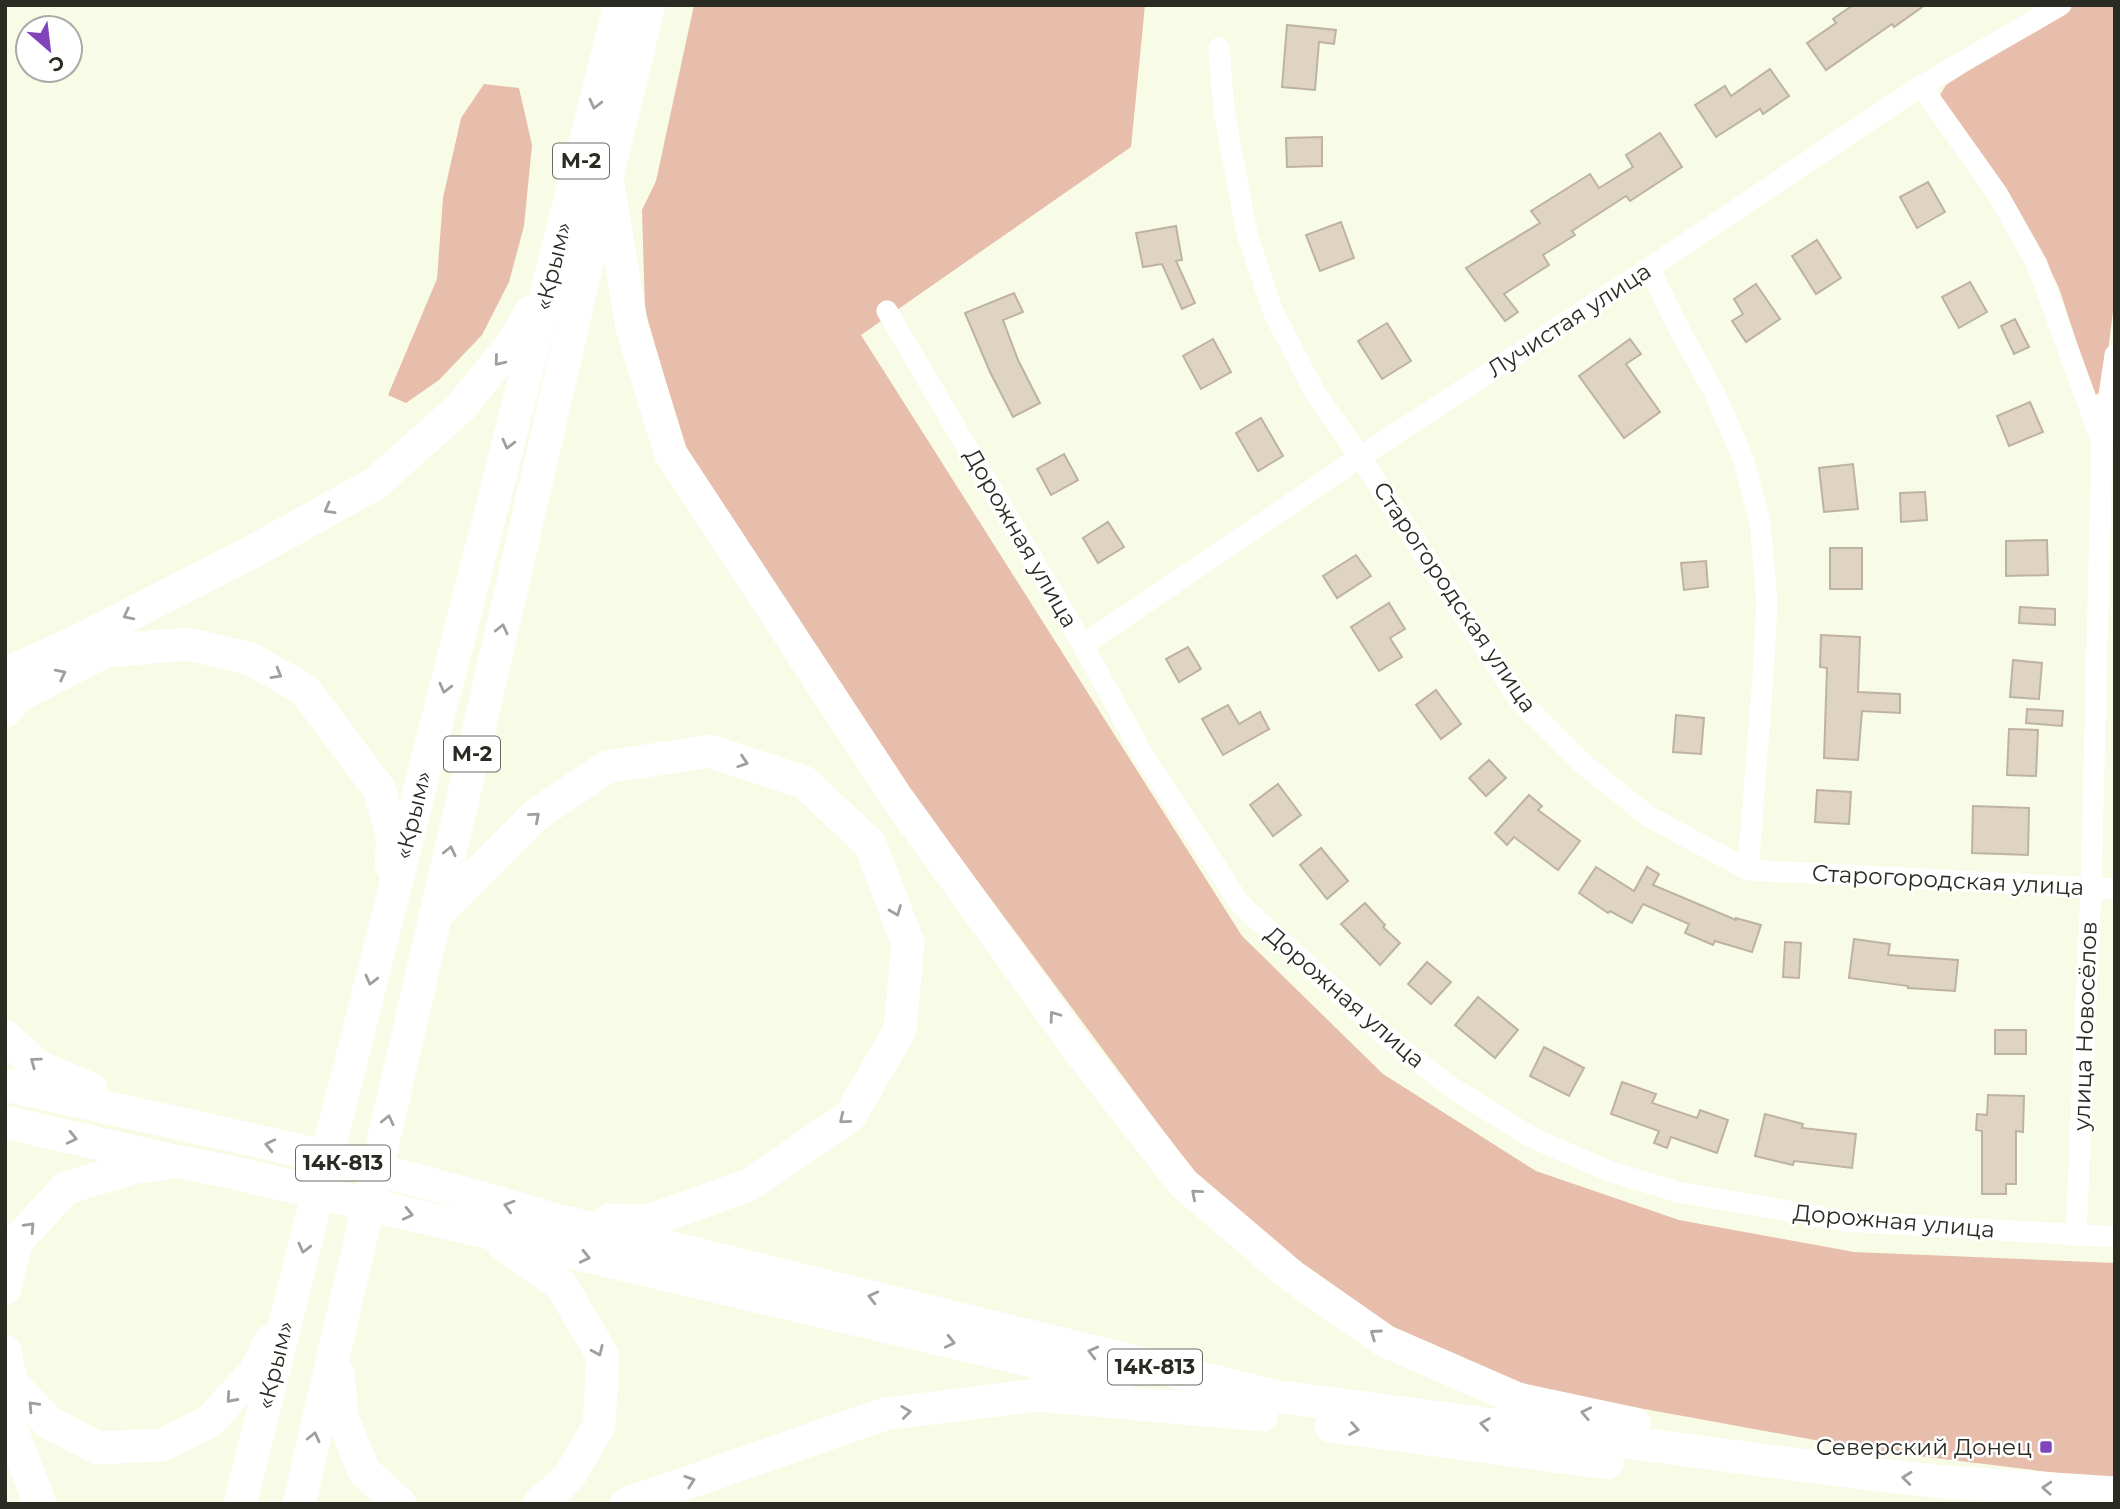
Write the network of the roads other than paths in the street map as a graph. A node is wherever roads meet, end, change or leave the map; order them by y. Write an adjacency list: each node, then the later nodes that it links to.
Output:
1 (620, 5): 8 (main road, «Крым» / М-2, one-way to 8)
2 (649, 5): 6 (main road, «Крым» / М-2)
3 (2061, 5): 5 (street, Лучистая улица)
4 (1219, 48): 12 (street, Старогородская улица)
5 (1921, 86): 7 (street, Лучистая улица); 11 (street)
6 (607, 177): 20 (main road, «Крым» / М-2, one-way to 6); 36 (main road, one-way to 6)
7 (1649, 268): 12 (street, Лучистая улица); 16 (street)
8 (549, 283): 14 (main road, one-way to 14); 19 (main road, «Крым» / М-2, one-way to 19)
9 (887, 311): 13 (street, Дорожная улица)
10 (2115, 355): 11 (street, улица Новосёлов)
11 (2102, 442): 17 (street, улица Новосёлов)
12 (1360, 457): 13 (street, Лучистая улица); 16 (street, Старогородская улица)
13 (1083, 645): 28 (street, Дорожная улица)
14 (5, 674)
15 (5, 711): 19 (main road, one-way to 19)
16 (1748, 870): 17 (street, Старогородская улица)
17 (2091, 888): 18 (street, Старогородская улица); 28 (street, улица Новосёлов)
18 (2115, 889)
19 (388, 914): 31 (main road, «Крым» / М-2, one-way to 31)
20 (434, 917): 26 (main road, one-way to 26); 32 (main road, «Крым» / М-2, one-way to 20)
21 (5, 1035): 23 (main road, one-way to 21)
22 (5, 1085): 23 (main road, 14К-813)
23 (164, 1120): 26 (main road, 14К-813, one-way to 23)
24 (5, 1122): 25 (main road, 14К-813, one-way to 25)
25 (178, 1162): 27 (main road, 14К-813, one-way to 27); 30 (main road, one-way to 25)
26 (549, 1218): 36 (main road, 14К-813, one-way to 26)
27 (486, 1234): 35 (main road, 14К-813, one-way to 35); 43 (main road, one-way to 43)
28 (2076, 1236): 29 (street, Дорожная улица)
29 (2115, 1237)
30 (5, 1288)
31 (291, 1298): 33 (main road, one-way to 33); 40 (main road, «Крым» / М-2)
32 (336, 1345): 41 (main road, «Крым» / М-2, one-way to 32); 42 (main road)
33 (5, 1352)
34 (5, 1412): 39 (main road)
35 (1262, 1415): 37 (main road, 14К-813, one-way to 37); 44 (main road, one-way to 35)
36 (1869, 1474): 37 (main road, 14К-813, one-way to 36)
37 (1935, 1493): 38 (main road, one-way to 37)
38 (2115, 1493)
39 (40, 1504)
40 (240, 1504)
41 (299, 1504)
42 (400, 1504)
43 (539, 1504)
44 (626, 1504)

